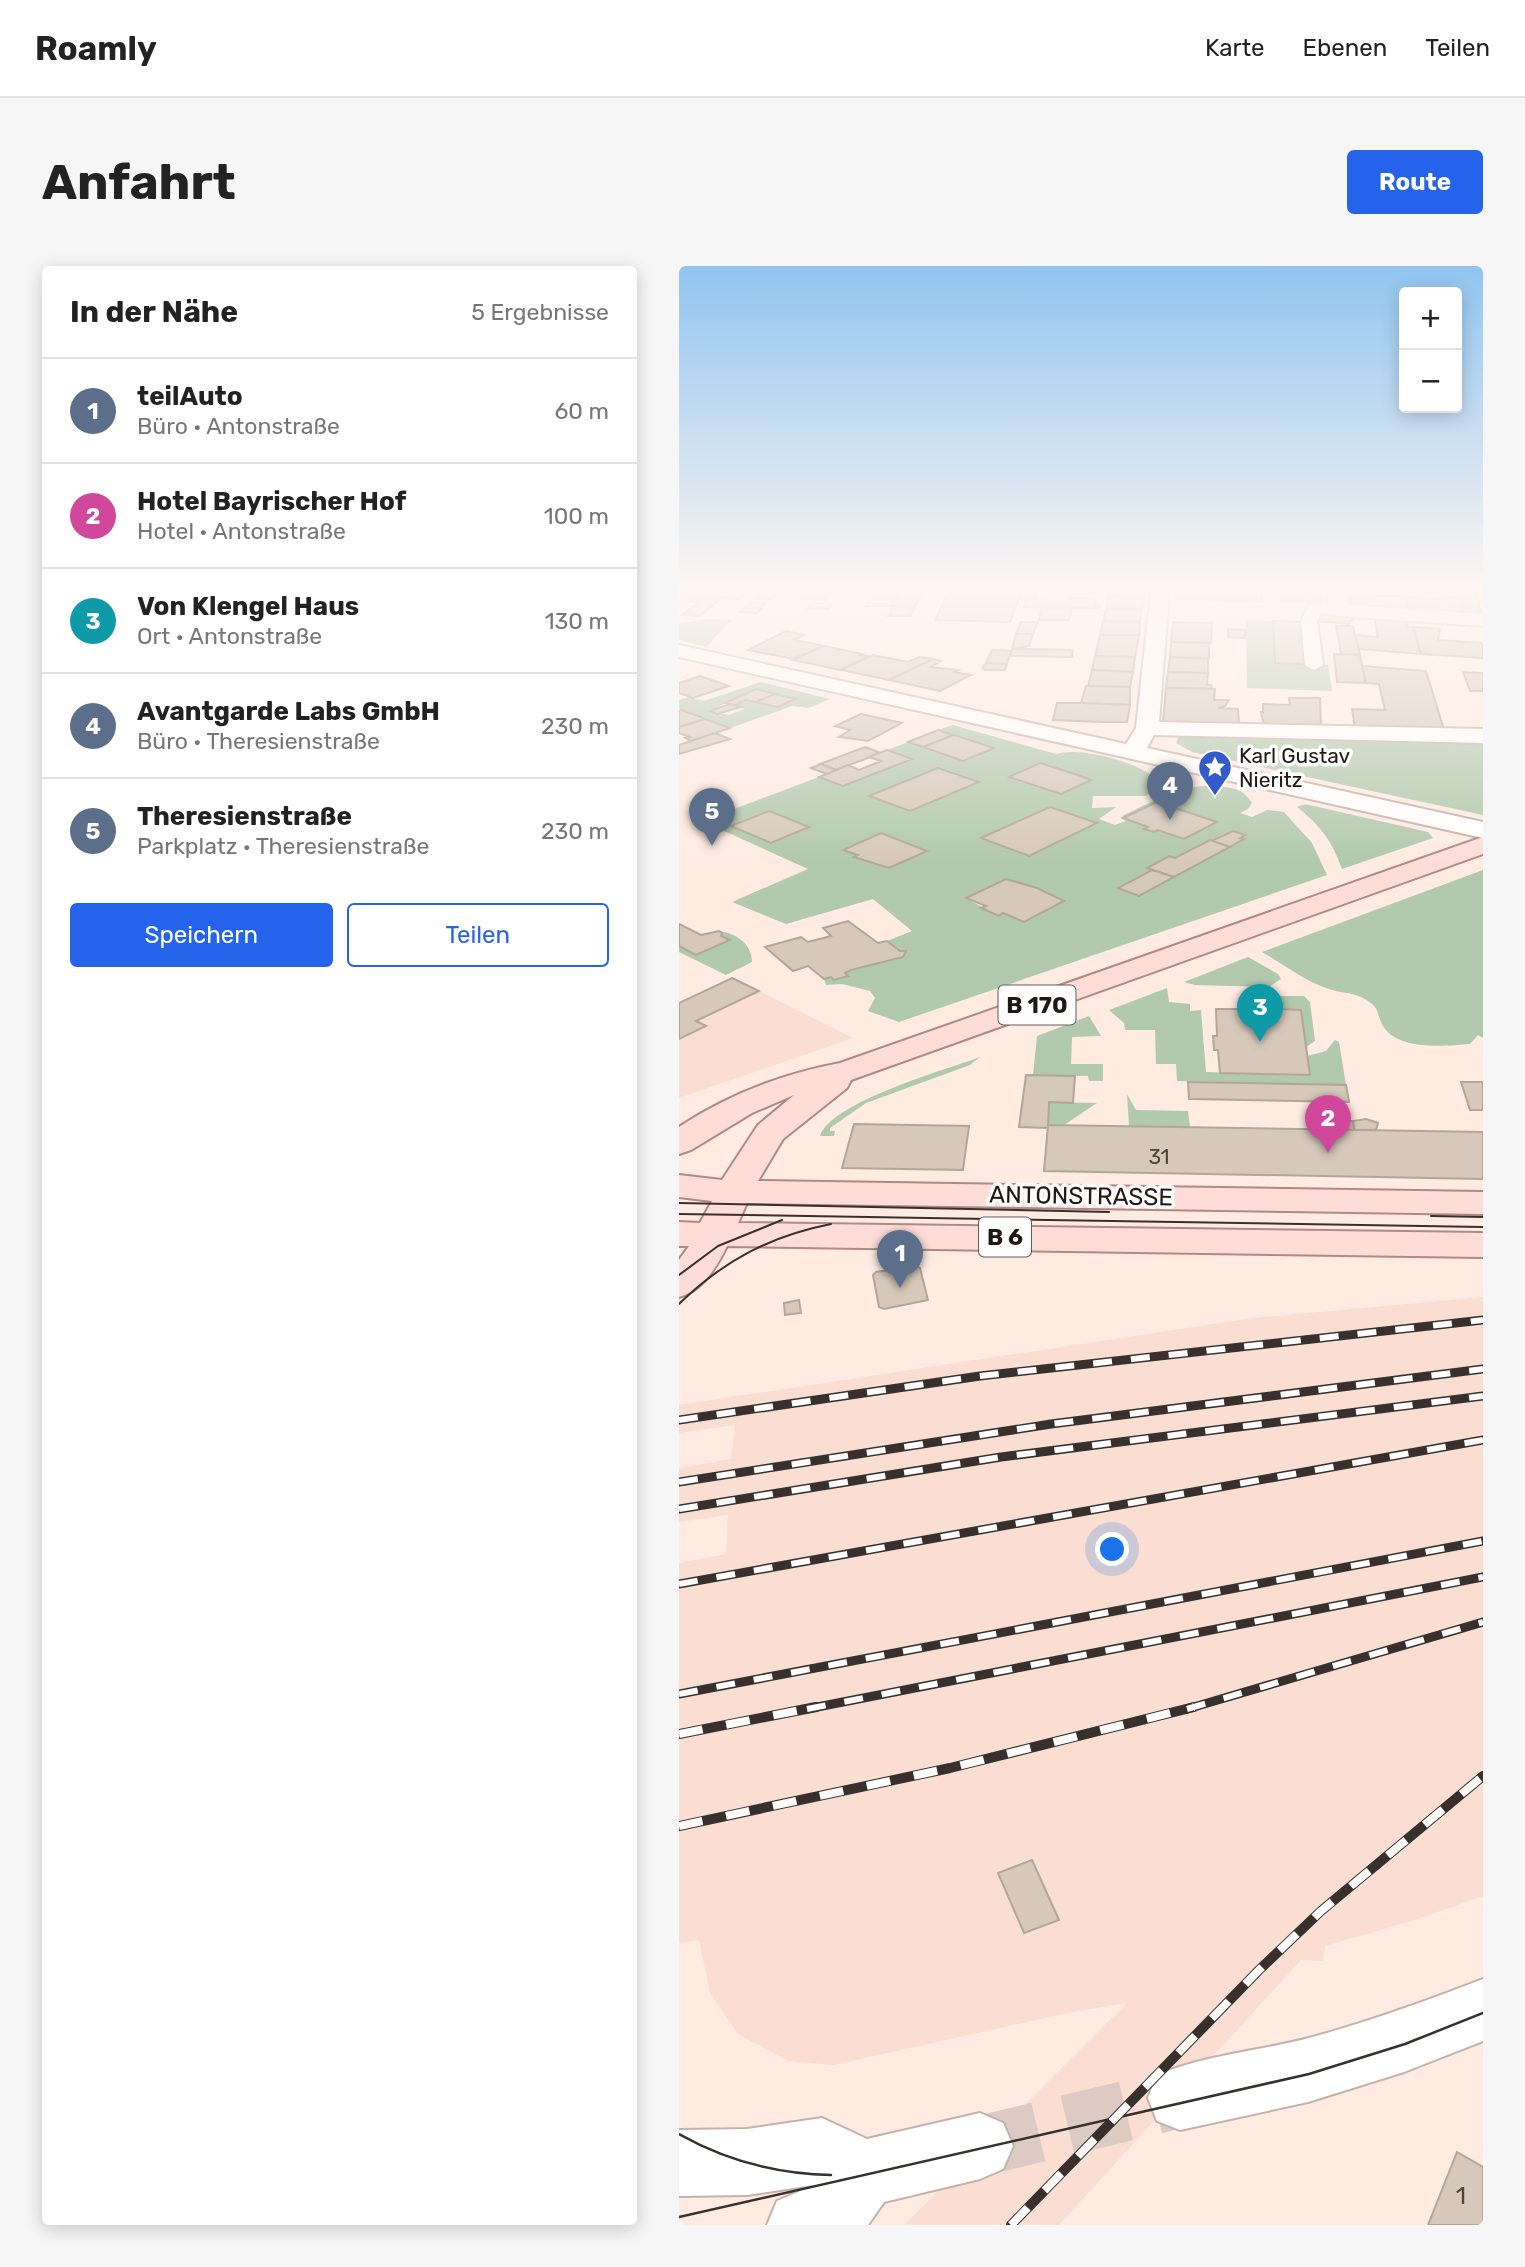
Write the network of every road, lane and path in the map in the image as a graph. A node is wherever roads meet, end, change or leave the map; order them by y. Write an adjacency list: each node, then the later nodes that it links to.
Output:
1 (821, 682): 5 (street)
2 (1151, 682): 3 (street)
3 (1147, 728): 4 (street); 5 (street)
4 (1483, 736)
5 (1133, 752): 6 (street)
6 (1483, 830)
7 (1483, 845): 8 (main road, B 170)
8 (848, 1071): 9 (main road, B 170); 11 (main road, B 170)
9 (679, 1143)
10 (679, 1186): 11 (main road, ANTONSTRASSE / B 6)
11 (734, 1192): 12 (main road, ANTONSTRASSE / B 6); 13 (main road, B 170)
12 (1483, 1203)
13 (697, 1235): 14 (main road, ANTONSTRASSE / B 6); 15 (main road, B 170)
14 (1483, 1245)
15 (679, 1283)
16 (1483, 2010): 17 (street)
17 (1180, 2098)
18 (980, 2146): 20 (street)
19 (679, 2163): 20 (street)
20 (865, 2173): 21 (street)
21 (801, 2225)

